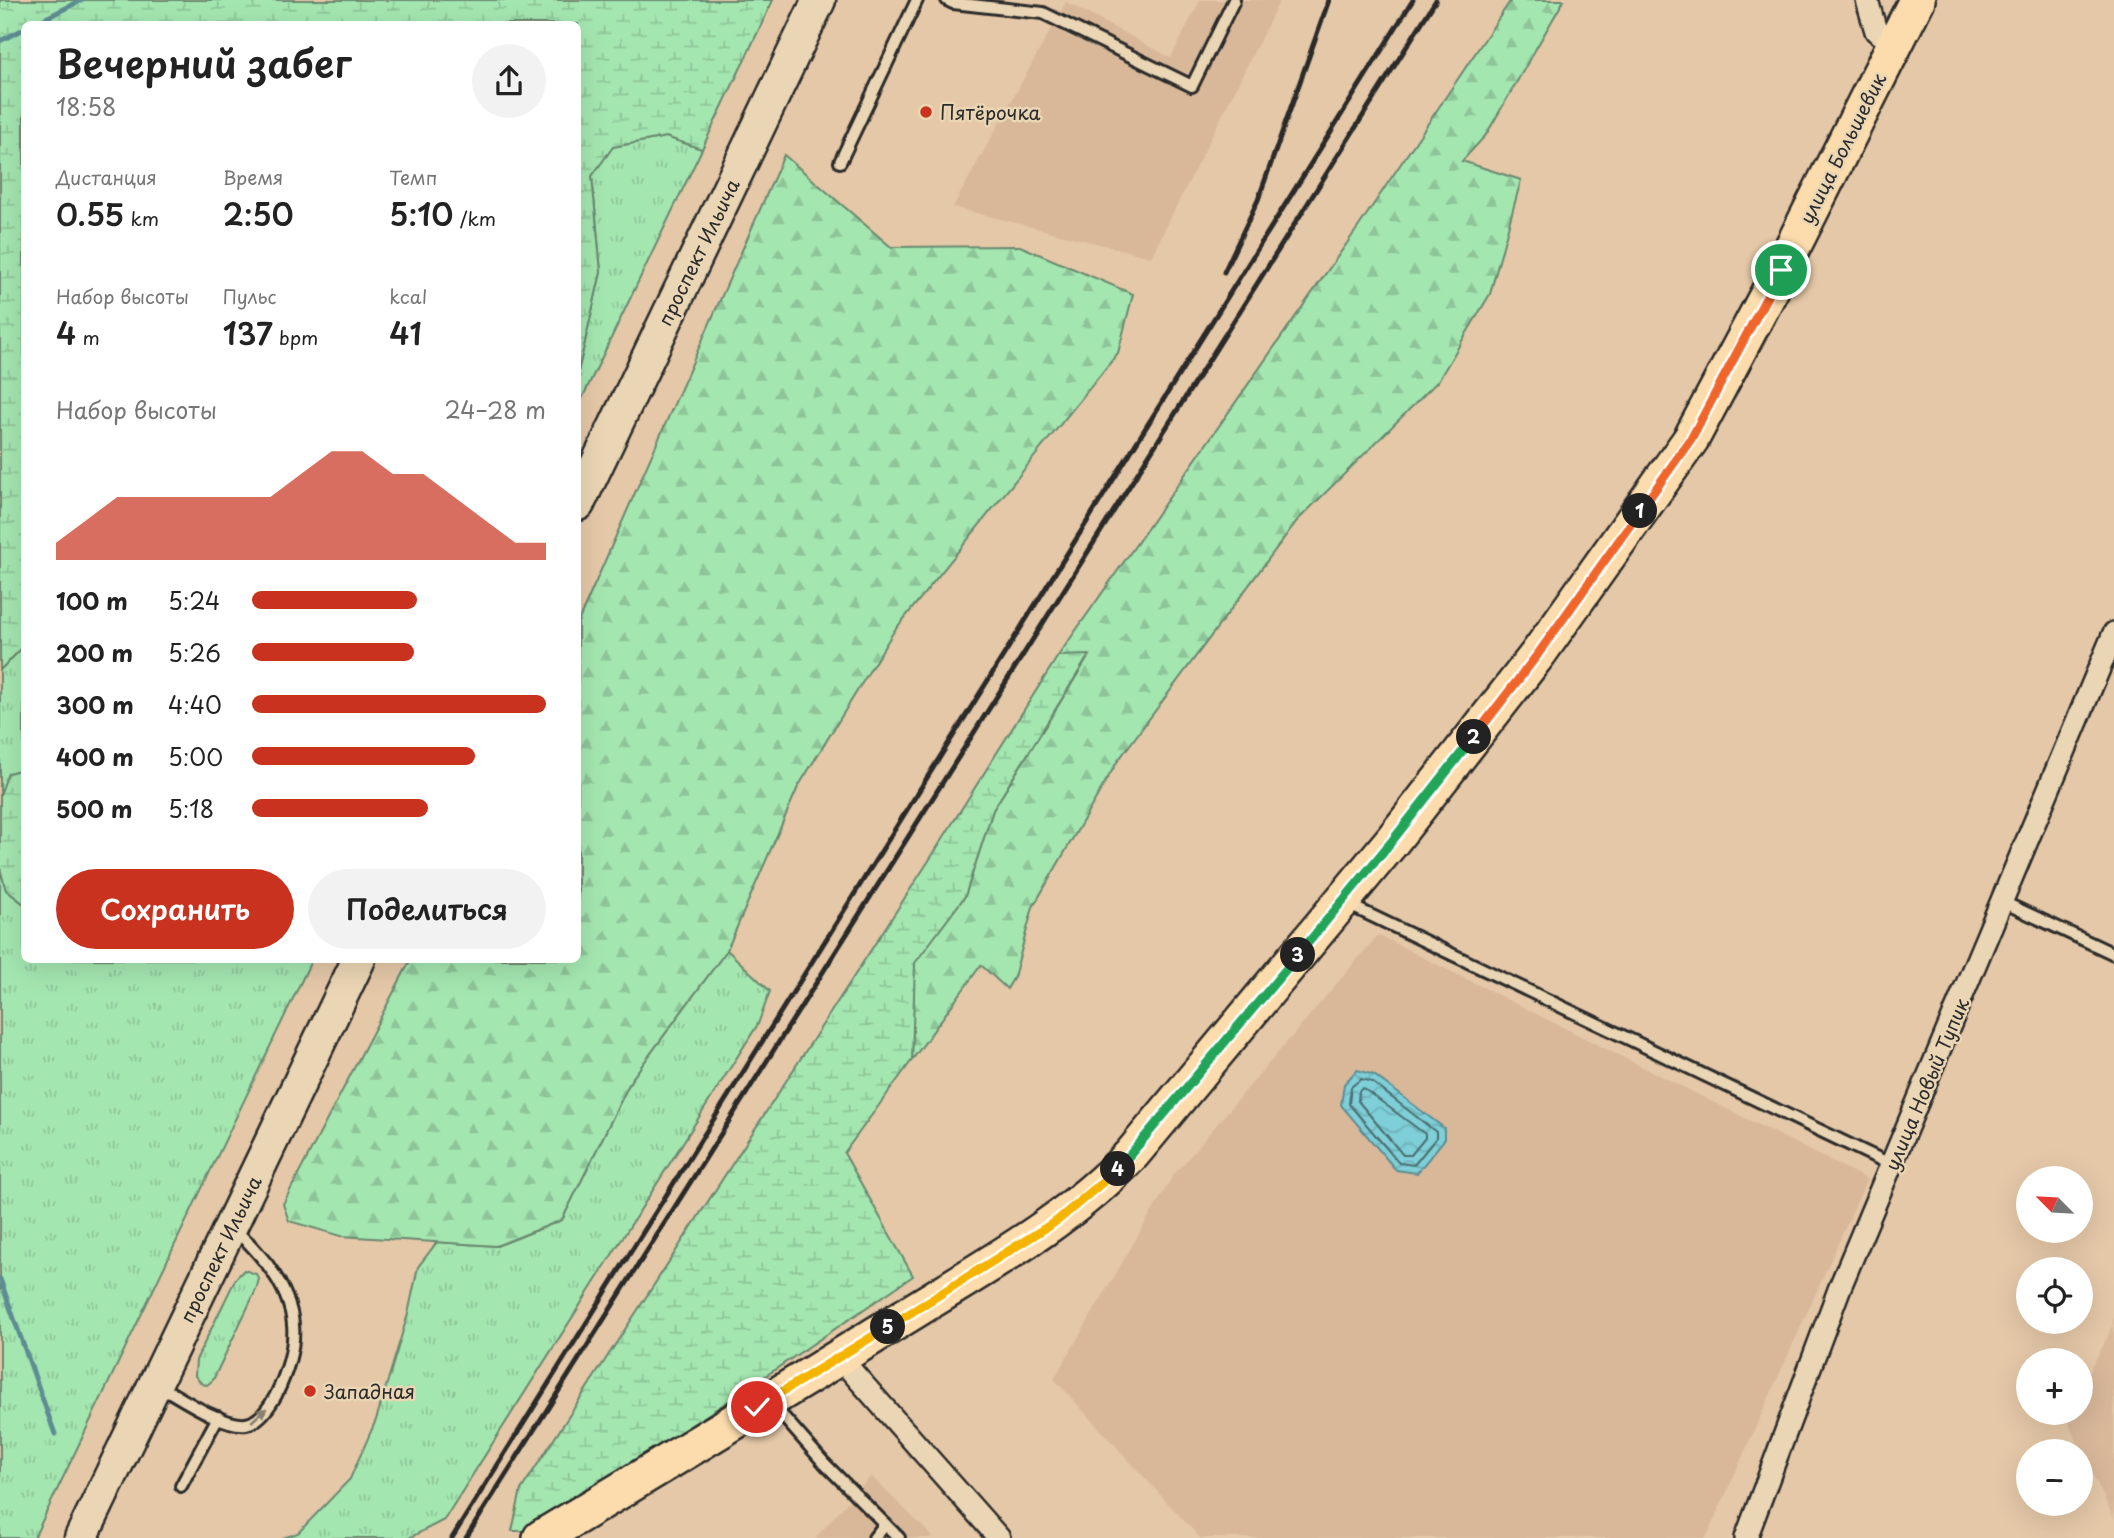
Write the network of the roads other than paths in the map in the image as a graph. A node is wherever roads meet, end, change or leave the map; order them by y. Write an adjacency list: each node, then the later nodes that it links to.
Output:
1 (819, 0): 9 (street, проспект Ильича)
2 (916, 0): 8 (lane)
3 (947, 0): 4 (lane)
4 (1234, 0)
5 (1867, 0): 7 (street)
6 (1917, 0): 7 (main road, улица Большевик)
7 (1895, 43): 11 (main road, улица Большевик)
8 (840, 162)
9 (581, 497)
10 (2114, 633): 12 (street, улица Новый Тупик)
11 (1342, 902): 15 (lane); 17 (main road, улица Большевик)
12 (2003, 902): 13 (lane); 15 (street, улица Новый Тупик)
13 (2114, 954)
14 (357, 963): 16 (street, проспект Ильича)
15 (1892, 1165): 28 (street, улица Новый Тупик)
16 (230, 1228): 18 (street, проспект Ильича); 20 (lane, one-way to 16)
17 (839, 1357): 19 (main road, улица Большевик); 27 (street)
18 (155, 1384): 20 (lane); 23 (street, проспект Ильича)
19 (769, 1400): 22 (lane); 24 (main road, улица Большевик)
20 (218, 1417): 21 (lane)
21 (181, 1486)
22 (885, 1524): 25 (lane); 26 (lane)
23 (81, 1538)
24 (541, 1538)
25 (874, 1538)
26 (899, 1538)
27 (999, 1538)
28 (1746, 1538)

